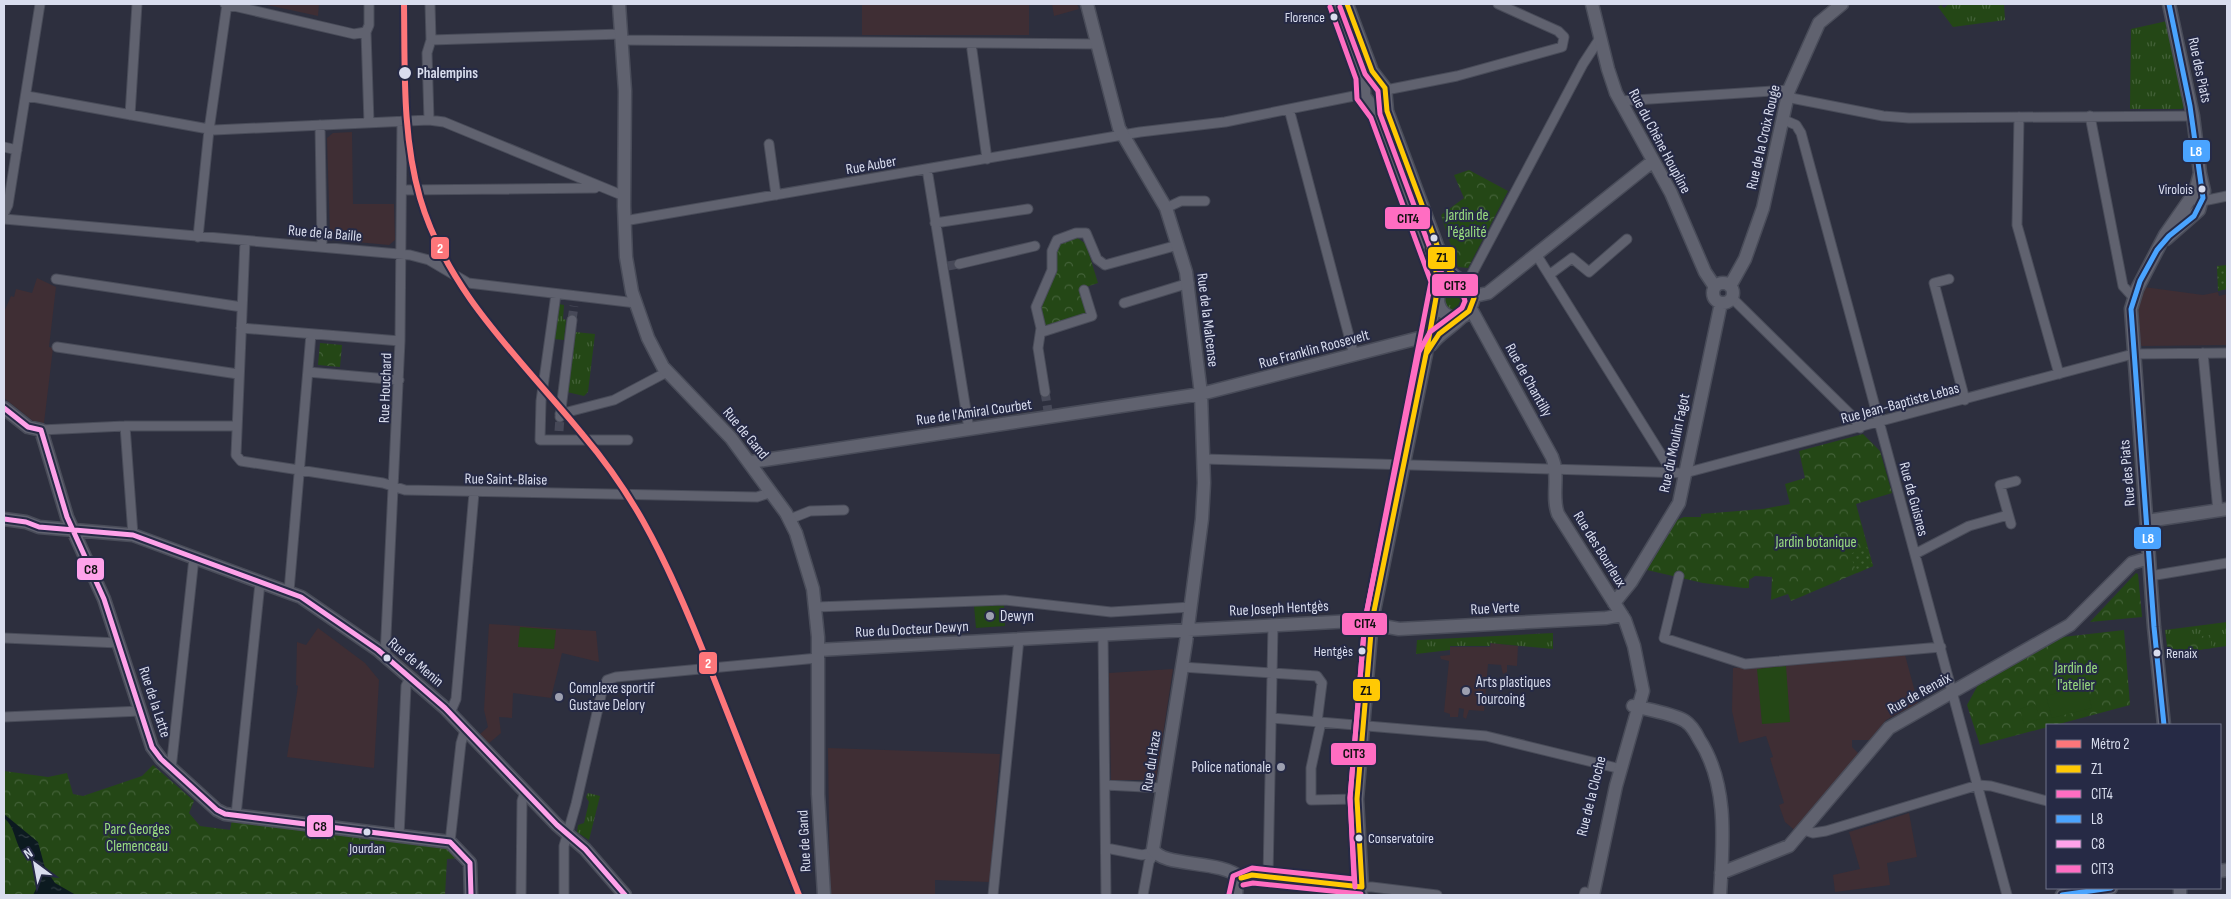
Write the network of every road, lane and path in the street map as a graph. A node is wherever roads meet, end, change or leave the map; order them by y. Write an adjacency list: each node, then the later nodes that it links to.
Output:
1 (40, 4): 23 (street)
2 (137, 4): 26 (street)
3 (226, 4): 14 (street); 35 (street)
4 (369, 4): 14 (street)
5 (430, 4): 17 (street)
6 (619, 4): 15 (street, Rue de Gand)
7 (1087, 4): 19 (street, Rue de la Malcense)
8 (1336, 4): 22 (street)
9 (1347, 4): 20 (street)
10 (1498, 4): 20 (street)
11 (1592, 4): 16 (street, Rue du Chêne Houpline)
12 (1842, 4): 21 (street, Rue de la Croix Rouge)
13 (2169, 4): 28 (street, Rue des Piats)
14 (366, 32): 33 (street)
15 (622, 37): 17 (street); 18 (street); 46 (street, Rue de Gand)
16 (1600, 38): 24 (street, Rue du Chêne Houpline); 69 (street)
17 (431, 40): 31 (street)
18 (971, 43): 19 (street); 40 (street)
19 (1097, 44): 36 (street, Rue de la Malcense)
20 (1384, 89): 22 (street); 22 (street); 69 (street)
21 (1787, 93): 24 (street); 29 (street); 30 (street, Rue de la Croix Rouge)
22 (1366, 95): 25 (street, Rue Auber); 73 (street)
23 (27, 96): 26 (street); 39 (street)
24 (1620, 101): 41 (street, Rue du Chêne Houpline)
25 (1289, 109): 36 (street, Rue Auber); 91 (street)
26 (130, 115): 35 (street)
27 (2090, 116): 28 (street); 29 (street); 75 (street)
28 (2193, 116): 49 (street, Rue des Piats)
29 (2018, 117): 95 (street)
30 (1782, 119): 74 (street, Rue de la Croix Rouge); 101 (street, Rue de Guisnes)
31 (429, 120): 32 (street); 43 (street)
32 (402, 121): 33 (street); 44 (street, Rue Houchard)
33 (370, 123): 34 (street)
34 (320, 126): 35 (street); 60 (street)
35 (209, 130): 56 (street)
36 (1123, 135): 40 (street, Rue Auber); 50 (street, Rue de la Malcense)
37 (768, 144): 45 (street)
38 (4, 147): 39 (street)
39 (17, 150): 52 (street)
40 (987, 159): 42 (street, Rue Auber)
41 (1653, 160): 63 (street); 74 (street, Rue du Chêne Houpline)
42 (927, 169): 45 (street, Rue Auber); 55 (street)
43 (599, 188): 44 (street); 46 (street)
44 (403, 190): 62 (street, Rue Houchard)
45 (776, 195): 54 (street, Rue Auber)
46 (624, 196): 54 (street, Rue de Gand)
47 (2227, 196): 49 (street)
48 (1205, 201): 50 (street)
49 (2197, 201): 75 (street, Rue des Piats)
50 (1166, 208): 59 (street, Rue de la Malcense)
51 (1028, 209): 55 (street)
52 (4, 213)
53 (4, 219): 56 (street, Rue de la Baille)
54 (624, 221): 76 (street, Rue de Gand)
55 (936, 223): 105 (street)
56 (198, 236): 58 (street, Rue de la Baille)
57 (1627, 240): 65 (street)
58 (245, 241): 60 (street, Rue de la Baille); 79 (street)
59 (1178, 244): 68 (street, Rue de la Malcense); 83 (street)
60 (322, 246): 62 (street, Rue de la Baille)
61 (1035, 246): 64 (street)
62 (402, 254): 71 (street, Rue de la Baille); 86 (street, Rue Houchard)
63 (1536, 254): 65 (street); 69 (street)
64 (959, 264)
65 (1549, 275): 113 (street)
66 (56, 279): 79 (street)
67 (1949, 279): 99 (street)
68 (1189, 283): 77 (street); 98 (street, Rue de la Malcense)
69 (1466, 286): 73 (street); 80 (street)
70 (1084, 290): 83 (street)
71 (556, 294): 72 (street, Rue de la Baille); 107 (street)
72 (575, 296): 76 (street, Rue de la Baille); 78 (street)
73 (1438, 296): 80 (street); 85 (street)
74 (1728, 296): 104 (street); 114 (street, Rue du Moulin Fagot)
75 (2133, 297): 90 (street, Rue des Piats)
76 (636, 303): 93 (street, Rue de Gand)
77 (1124, 303)
78 (574, 306)
79 (242, 307): 82 (street)
80 (1467, 312): 85 (street); 111 (street, Rue de Chantilly)
81 (572, 320): 93 (street)
82 (241, 328): 84 (street); 94 (street)
83 (1042, 332): 97 (street)
84 (311, 334): 86 (street); 92 (street)
85 (1431, 338): 91 (street, Rue Franklin Roosevelt); 110 (street)
86 (400, 341): 96 (street, Rue Houchard)
87 (57, 347): 94 (street)
88 (2203, 353): 89 (street, Rue Jean-Baptiste Lebas); 90 (street, Rue Jean-Baptiste Lebas); 120 (street)
89 (2227, 353)
90 (2134, 354): 95 (street, Rue Jean-Baptiste Lebas); 123 (street, Rue des Piats)
91 (1354, 355): 98 (street, Rue Franklin Roosevelt)
92 (308, 372): 96 (street); 112 (street)
93 (667, 372): 109 (street, Rue de Gand)
94 (238, 374): 103 (street)
95 (2058, 374): 99 (street, Rue Jean-Baptiste Lebas)
96 (399, 380): 116 (street, Rue Houchard)
97 (1045, 392)
98 (1201, 394): 105 (street, Rue de l'Amiral Courbet); 108 (street, Rue de la Malcense)
99 (1965, 400): 101 (street, Rue Jean-Baptiste Lebas)
100 (4, 408): 106 (street)
101 (1879, 423): 104 (street, Rue Jean-Baptiste Lebas); 126 (street, Rue de Guisnes)
102 (126, 426): 103 (street); 106 (street); 125 (street)
103 (237, 426): 112 (street, Rue Saint-Blaise)
104 (1860, 428): 114 (street, Rue Jean-Baptiste Lebas)
105 (969, 429): 109 (street, Rue de l'Amiral Courbet)
106 (41, 430): 124 (street, Rue de la Latte)
107 (628, 440)
108 (1204, 459): 110 (street, Rue Jean-Baptiste Lebas); 135 (street, Rue de la Malcense)
109 (751, 462): 117 (street, Rue de Gand)
110 (1404, 464): 111 (street, Rue Jean-Baptiste Lebas); 138 (street)
111 (1556, 469): 113 (street, Rue Jean-Baptiste Lebas); 134 (street, Rue des Bourleux)
112 (300, 471): 116 (street, Rue Saint-Blaise); 133 (street)
113 (1672, 472): 114 (street, Rue Jean-Baptiste Lebas)
114 (1685, 473): 134 (street, Rue du Moulin Fagot)
115 (2016, 480): 126 (street)
116 (394, 486): 118 (street, Rue Saint-Blaise); 147 (street, Rue Houchard)
117 (772, 492): 118 (street, Rue Saint-Blaise); 122 (street, Rue de Gand)
118 (474, 493): 154 (street)
119 (844, 510): 122 (street)
120 (2223, 510): 123 (street)
121 (4, 519): 124 (street, Rue de Menin)
122 (790, 520): 136 (street, Rue de Gand)
123 (2147, 521): 128 (street, Rue des Piats)
124 (71, 530): 125 (street, Rue de Menin); 144 (street, Rue de la Latte)
125 (133, 535): 127 (street, Rue de Menin)
126 (1915, 554): 145 (street, Rue de Guisnes)
127 (194, 558): 132 (street, Rue de Menin); 162 (street)
128 (2149, 558): 131 (street, Rue des Piats); 151 (street, Rue de Renaix)
129 (2227, 564): 131 (street)
130 (1679, 576): 145 (street)
131 (2150, 576): 158 (street, Rue des Piats)
132 (260, 582): 133 (street, Rue de Menin); 169 (street)
133 (290, 591): 147 (street, Rue de Menin)
134 (1614, 603): 137 (street, Rue des Bourleux)
135 (1191, 606): 136 (street); 140 (street, Rue de la Malcense)
136 (816, 607): 146 (street, Rue de Gand)
137 (1622, 615): 138 (street, Rue Verte); 152 (street)
138 (1372, 621): 139 (street, Rue Joseph Hentgès); 159 (street)
139 (1273, 625): 140 (street, Rue Joseph Hentgès); 149 (street)
140 (1188, 629): 141 (street, Rue du Docteur Dewyn); 148 (street, Rue du Haze)
141 (1104, 634): 143 (street, Rue du Docteur Dewyn); 163 (street)
142 (4, 638): 144 (street)
143 (1019, 639): 146 (street, Rue du Docteur Dewyn); 186 (street)
144 (119, 643): 153 (street, Rue de la Latte)
145 (1941, 647): 151 (street, Rue de Guisnes)
146 (818, 654): 171 (street); 185 (street, Rue de Gand)
147 (385, 656): 150 (street, Rue de Menin)
148 (1182, 667): 149 (street); 165 (street, Rue du Haze)
149 (1272, 674): 156 (street); 157 (street)
150 (410, 678): 154 (street, Rue de Menin); 172 (street)
151 (1954, 692): 164 (street, Rue de Guisnes); 170 (street, Rue de Renaix)
152 (1636, 707): 161 (street, Rue de la Cloche); 176 (street)
153 (141, 711): 155 (street); 162 (street, Rue de la Latte)
154 (450, 713): 160 (street, Rue de Menin)
155 (4, 717)
156 (1272, 718): 157 (street); 177 (street)
157 (1319, 722): 159 (street); 167 (street)
158 (2164, 724)
159 (1362, 726): 161 (street); 167 (street)
160 (465, 730): 166 (street, Rue de Menin); 173 (street)
161 (1617, 768): 191 (street, Rue de la Cloche)
162 (171, 769): 169 (street, Rue de la Latte)
163 (1105, 785): 165 (street); 174 (street)
164 (1978, 785): 168 (street); 170 (street); 193 (street, Rue de Guisnes)
165 (1163, 788): 175 (street, Rue du Haze)
166 (525, 792): 171 (street, Rue de Menin); 182 (street)
167 (1357, 799): 180 (street)
168 (2046, 801)
169 (236, 815): 172 (street, Rue de la Latte)
170 (1804, 830): 176 (street, Rue de Renaix)
171 (568, 834): 183 (street); 184 (street, Rue de Menin)
172 (399, 836): 173 (street, Rue de la Latte)
173 (450, 842): 181 (street)
174 (1106, 848): 175 (street); 187 (street)
175 (1154, 852): 178 (street); 188 (street, Rue du Haze)
176 (1721, 873): 192 (street)
177 (1268, 877): 178 (street); 180 (street)
178 (1241, 878): 189 (street)
179 (2104, 889): 194 (street)
180 (1362, 891): 190 (street)
181 (471, 895)
182 (521, 895)
183 (564, 895)
184 (625, 895)
185 (824, 895)
186 (994, 895)
187 (1106, 895)
188 (1143, 895)
189 (1236, 895)
190 (1437, 895)
191 (1587, 895)
192 (1720, 895)
193 (2007, 895)
194 (2062, 895)

